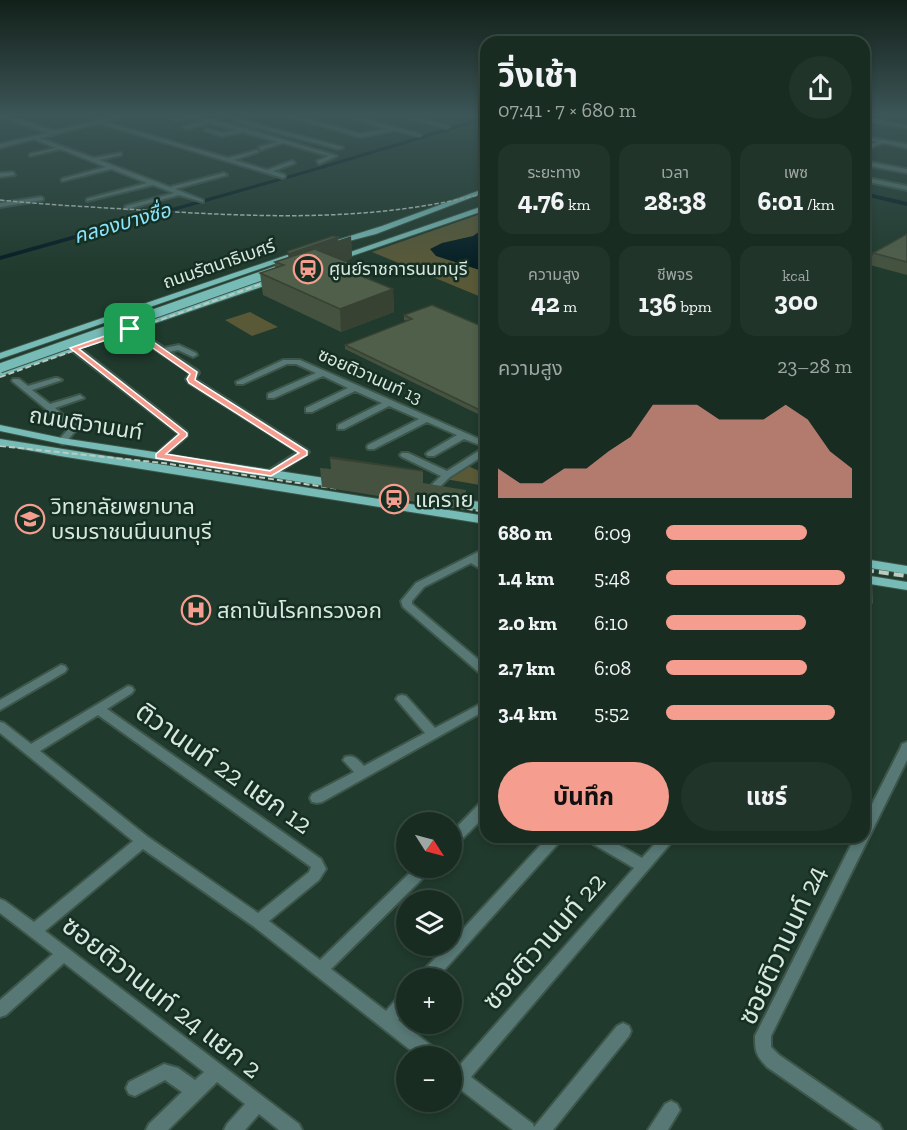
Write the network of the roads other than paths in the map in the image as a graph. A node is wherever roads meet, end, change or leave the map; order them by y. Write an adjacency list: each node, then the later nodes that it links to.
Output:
1 (109, 168): 12 (street)
2 (114, 168): 14 (street)
3 (256, 168): 6 (street)
4 (278, 168): 6 (street)
5 (888, 168): 7 (street)
6 (268, 171): 11 (street)
7 (907, 171)
8 (12, 174): 9 (street)
9 (0, 175)
10 (224, 175): 16 (street)
11 (283, 176)
12 (64, 180)
13 (870, 180): 15 (street)
14 (152, 183): 16 (street); 20 (street)
15 (907, 188)
16 (170, 189): 17 (street)
17 (179, 193): 21 (street); 24 (street)
18 (480, 194): 26 (main road, ถนนรัตนาธิเบศร์)
19 (41, 200): 23 (street)
20 (89, 200)
21 (201, 201)
22 (480, 204): 26 (main road, ถนนรัตนาธิเบศร์)
23 (0, 205)
24 (128, 207)
25 (480, 209): 27 (main road)
26 (311, 255): 28 (main road, ถนนรัตนาธิเบศร์); 30 (main road, ถนนรัตนาธิเบศร์)
27 (325, 262)
28 (282, 270): 29 (main road, ถนนรัตนาธิเบศร์); 35 (main road, ถนนรัตนาธิเบศร์, bridge)
29 (130, 329): 31 (main road, ถนนรัตนาธิเบศร์); 32 (street)
30 (53, 338): 31 (main road); 34 (main road, ถนนรัตนาธิเบศร์)
31 (73, 349): 35 (main road, ถนนรัตนาธิเบศร์); 58 (street)
32 (163, 351): 33 (street); 62 (street)
33 (193, 355)
34 (0, 356)
35 (1, 369)
36 (323, 373): 39 (street, ซอยติวานนท์ 13); 40 (street, ซอยติวานนท์ 13); 42 (street)
37 (58, 380): 41 (street)
38 (16, 381): 41 (street)
39 (240, 382)
40 (356, 387): 44 (street, ซอยติวานนท์ 13); 46 (street)
41 (27, 390): 45 (street)
42 (272, 396)
43 (80, 398): 45 (street)
44 (390, 402): 47 (street, ซอยติวานนท์ 13); 48 (street)
45 (49, 407): 51 (street)
46 (309, 410)
47 (426, 419): 50 (street, ซอยติวานนท์ 13); 54 (street)
48 (341, 427)
49 (0, 428): 51 (main road, ถนนติวานนท์)
50 (464, 435): 53 (street, ซอยติวานนท์ 13); 55 (street)
51 (62, 441): 58 (main road, ถนนติวานนท์)
52 (0, 442): 63 (main road, ถนนติวานนท์)
53 (480, 442)
54 (371, 447)
55 (431, 454)
56 (480, 454): 64 (street)
57 (405, 455): 60 (street)
58 (159, 456): 59 (main road, ถนนติวานนท์)
59 (209, 464): 62 (main road, ถนนติวานนท์); 63 (main road)
60 (428, 468): 61 (street); 64 (street)
61 (412, 470)
62 (271, 473): 65 (main road, ถนนติวานนท์)
63 (198, 475): 67 (main road, ถนนติวานนท์)
64 (447, 475): 65 (street)
65 (424, 498): 66 (main road, ถนนติวานนท์)
66 (480, 506)
67 (480, 519)
68 (480, 554): 69 (street)
69 (472, 559): 71 (street); 75 (street)
70 (870, 564): 72 (main road)
71 (480, 565)
72 (907, 570)
73 (870, 580): 74 (main road)
74 (907, 586)
75 (480, 667)
76 (61, 669): 79 (street)
77 (128, 690): 81 (street)
78 (402, 699): 83 (street)
79 (0, 706)
80 (480, 708): 83 (street)
81 (98, 709): 85 (street); 100 (street, ติวานนท์ 22 แยก 12)
82 (0, 726): 85 (street)
83 (433, 734): 87 (street)
84 (907, 747): 90 (street, ซอยติวานนท์ 24)
85 (30, 751): 92 (street)
86 (350, 760): 87 (street)
87 (363, 773): 88 (street)
88 (317, 798)
89 (480, 812): 91 (street)
90 (870, 821)
91 (462, 830)
92 (143, 841): 100 (street); 101 (street)
93 (551, 843): 103 (street)
94 (604, 843): 97 (street)
95 (664, 843): 97 (street, ซอยติวานนท์ 22)
96 (859, 843): 123 (street, ซอยติวานนท์ 24)
97 (644, 866): 110 (street, ซอยติวานนท์ 22)
98 (414, 878): 104 (street)
99 (0, 905): 101 (street, ซอยติวานนท์ 24 แยก 2)
100 (258, 921): 104 (street)
101 (35, 930): 102 (street, ซอยติวานนท์ 24 แยก 2)
102 (64, 954): 105 (street); 111 (street, ซอยติวานนท์ 24 แยก 2)
103 (436, 968)
104 (321, 969): 107 (street)
105 (0, 1010)
106 (396, 1011): 107 (street)
107 (388, 1020): 109 (street)
108 (623, 1031): 121 (street)
109 (420, 1046)
110 (462, 1068)
111 (216, 1072): 114 (street); 115 (street, ซอยติวานนท์ 24 แยก 2)
112 (462, 1081): 120 (street)
113 (135, 1088): 114 (street)
114 (195, 1092): 117 (street)
115 (257, 1103): 118 (street); 119 (street, ซอยติวานนท์ 24 แยก 2)
116 (671, 1110): 122 (street)
117 (155, 1130)
118 (233, 1130)
119 (293, 1130)
120 (527, 1130)
121 (542, 1130)
122 (657, 1130)
123 (873, 1130)

